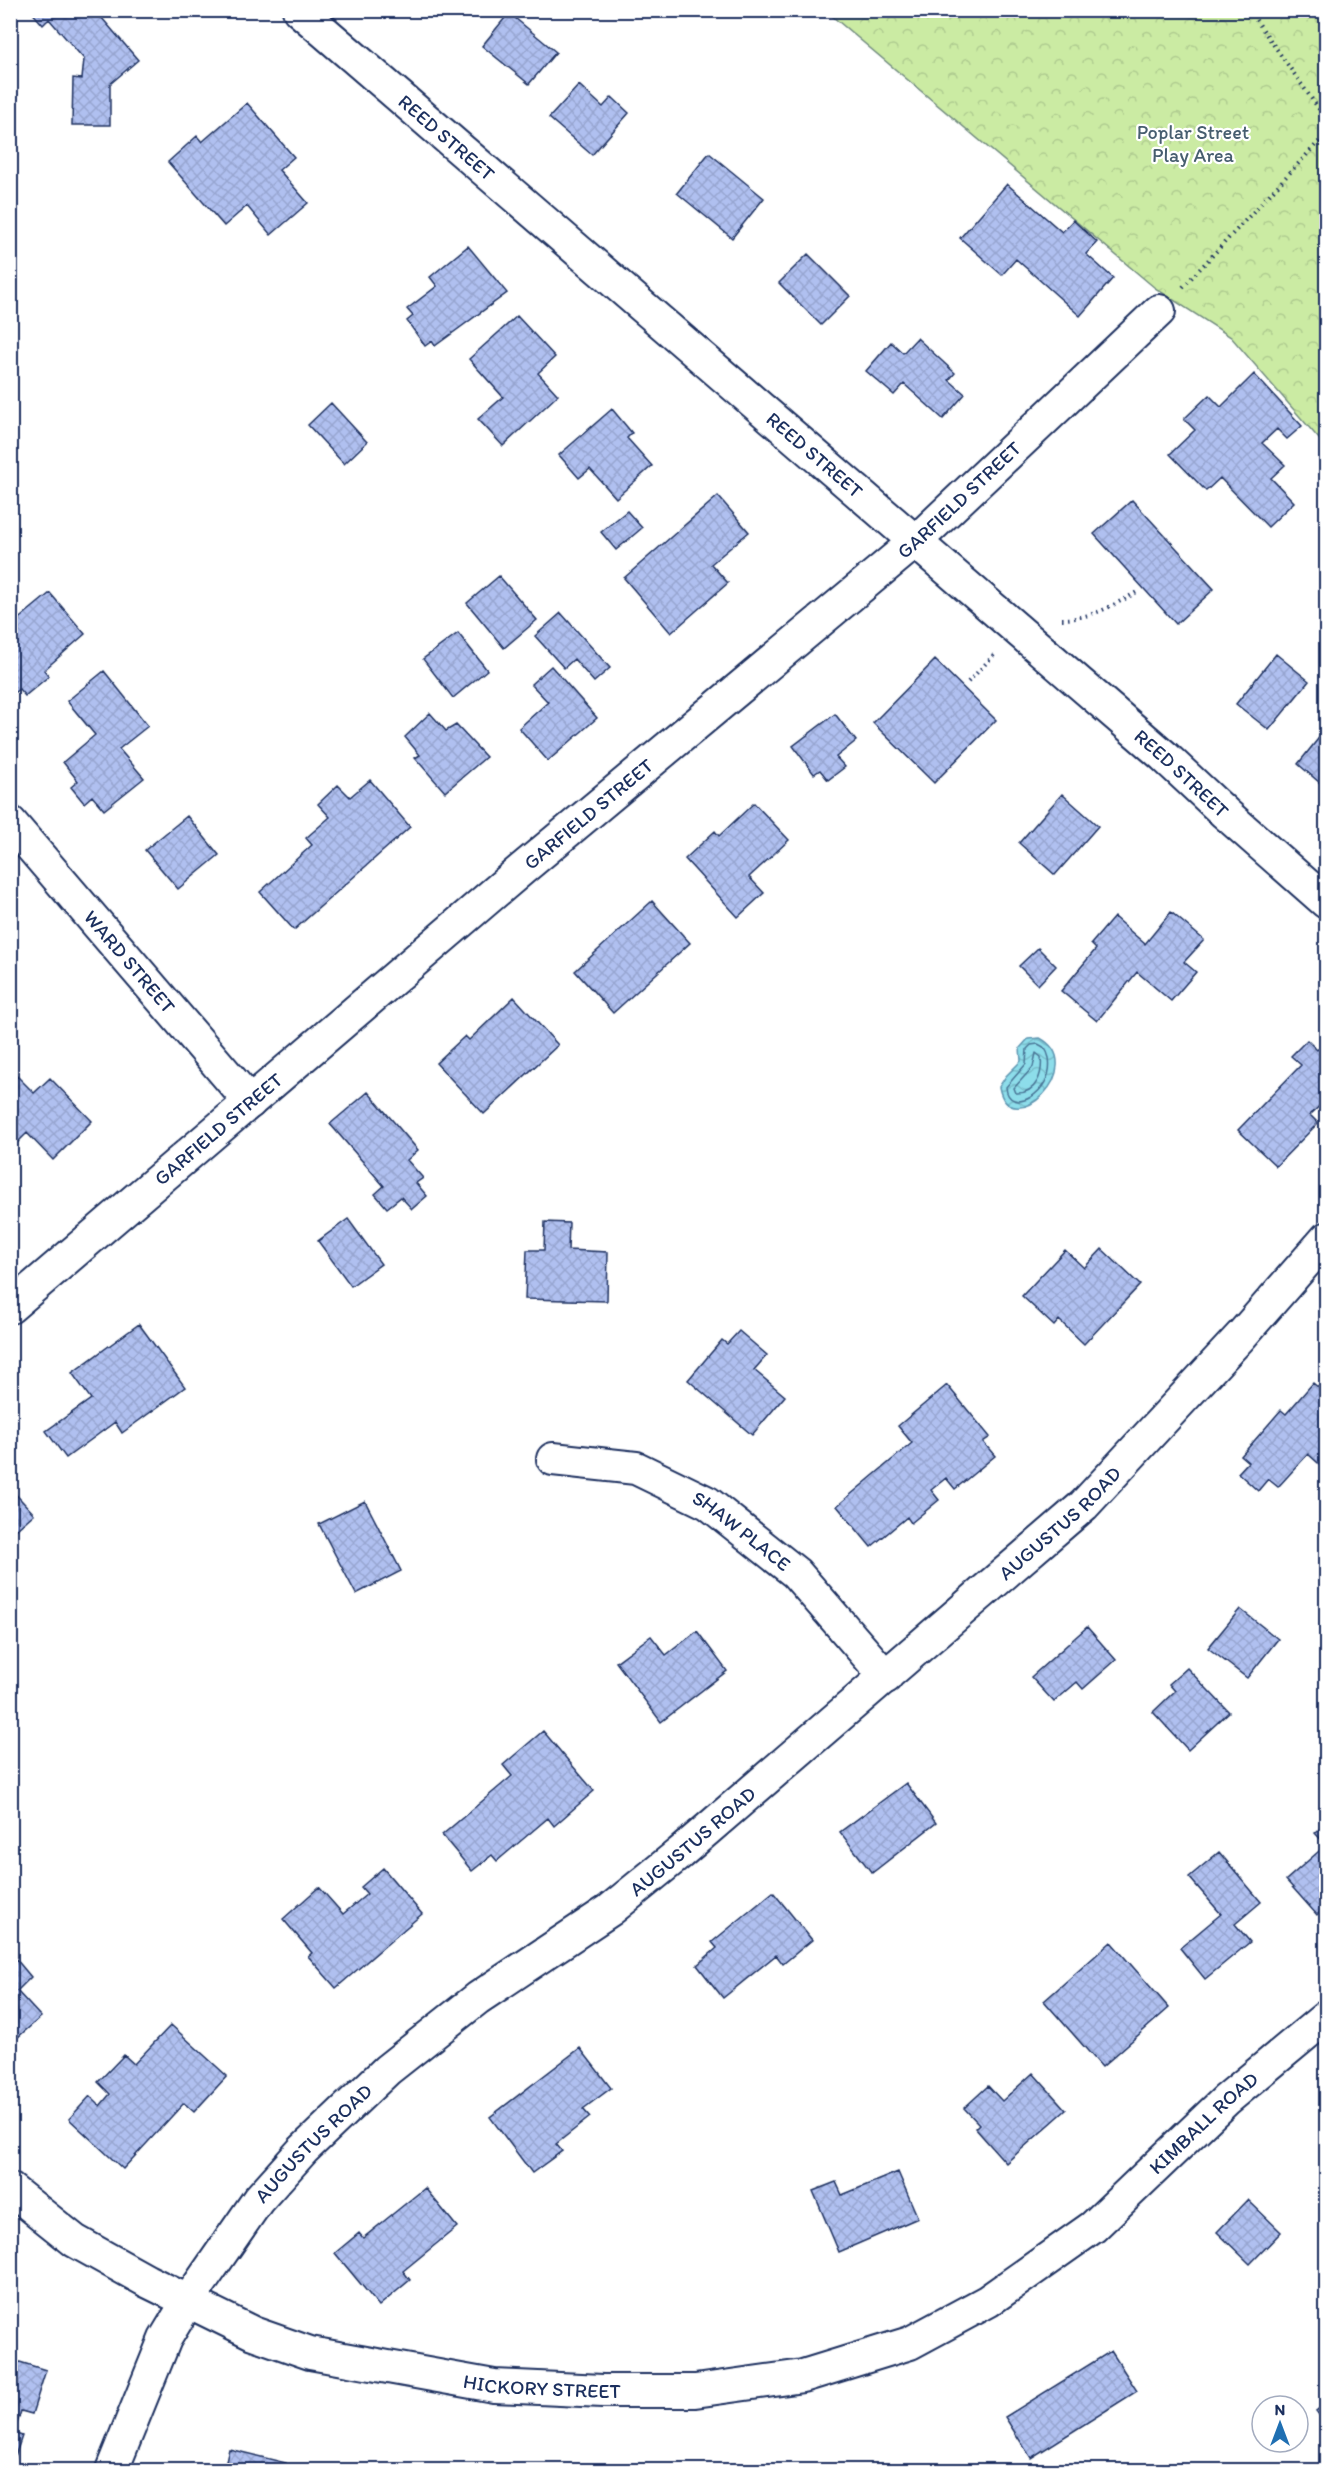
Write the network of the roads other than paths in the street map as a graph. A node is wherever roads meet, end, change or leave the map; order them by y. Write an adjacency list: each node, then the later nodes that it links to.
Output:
1 (299, 10): 3 (street, REED STREET)
2 (1159, 310): 3 (street, GARFIELD STREET)
3 (916, 541): 5 (street, REED STREET); 6 (street, GARFIELD STREET)
4 (10, 822): 6 (street, WARD STREET)
5 (1326, 902)
6 (250, 1102): 8 (street, GARFIELD STREET)
7 (1326, 1239): 10 (street, AUGUSTUS ROAD)
8 (10, 1307)
9 (553, 1459): 10 (street, SHAW PLACE)
10 (886, 1677): 14 (street, AUGUSTUS ROAD)
11 (1326, 2017): 13 (street, KIMBALL ROAD)
12 (10, 2188): 14 (street, HICKORY STREET)
13 (1083, 2234): 14 (street, HICKORY STREET)
14 (188, 2301): 15 (street, AUGUSTUS ROAD)
15 (112, 2470)

